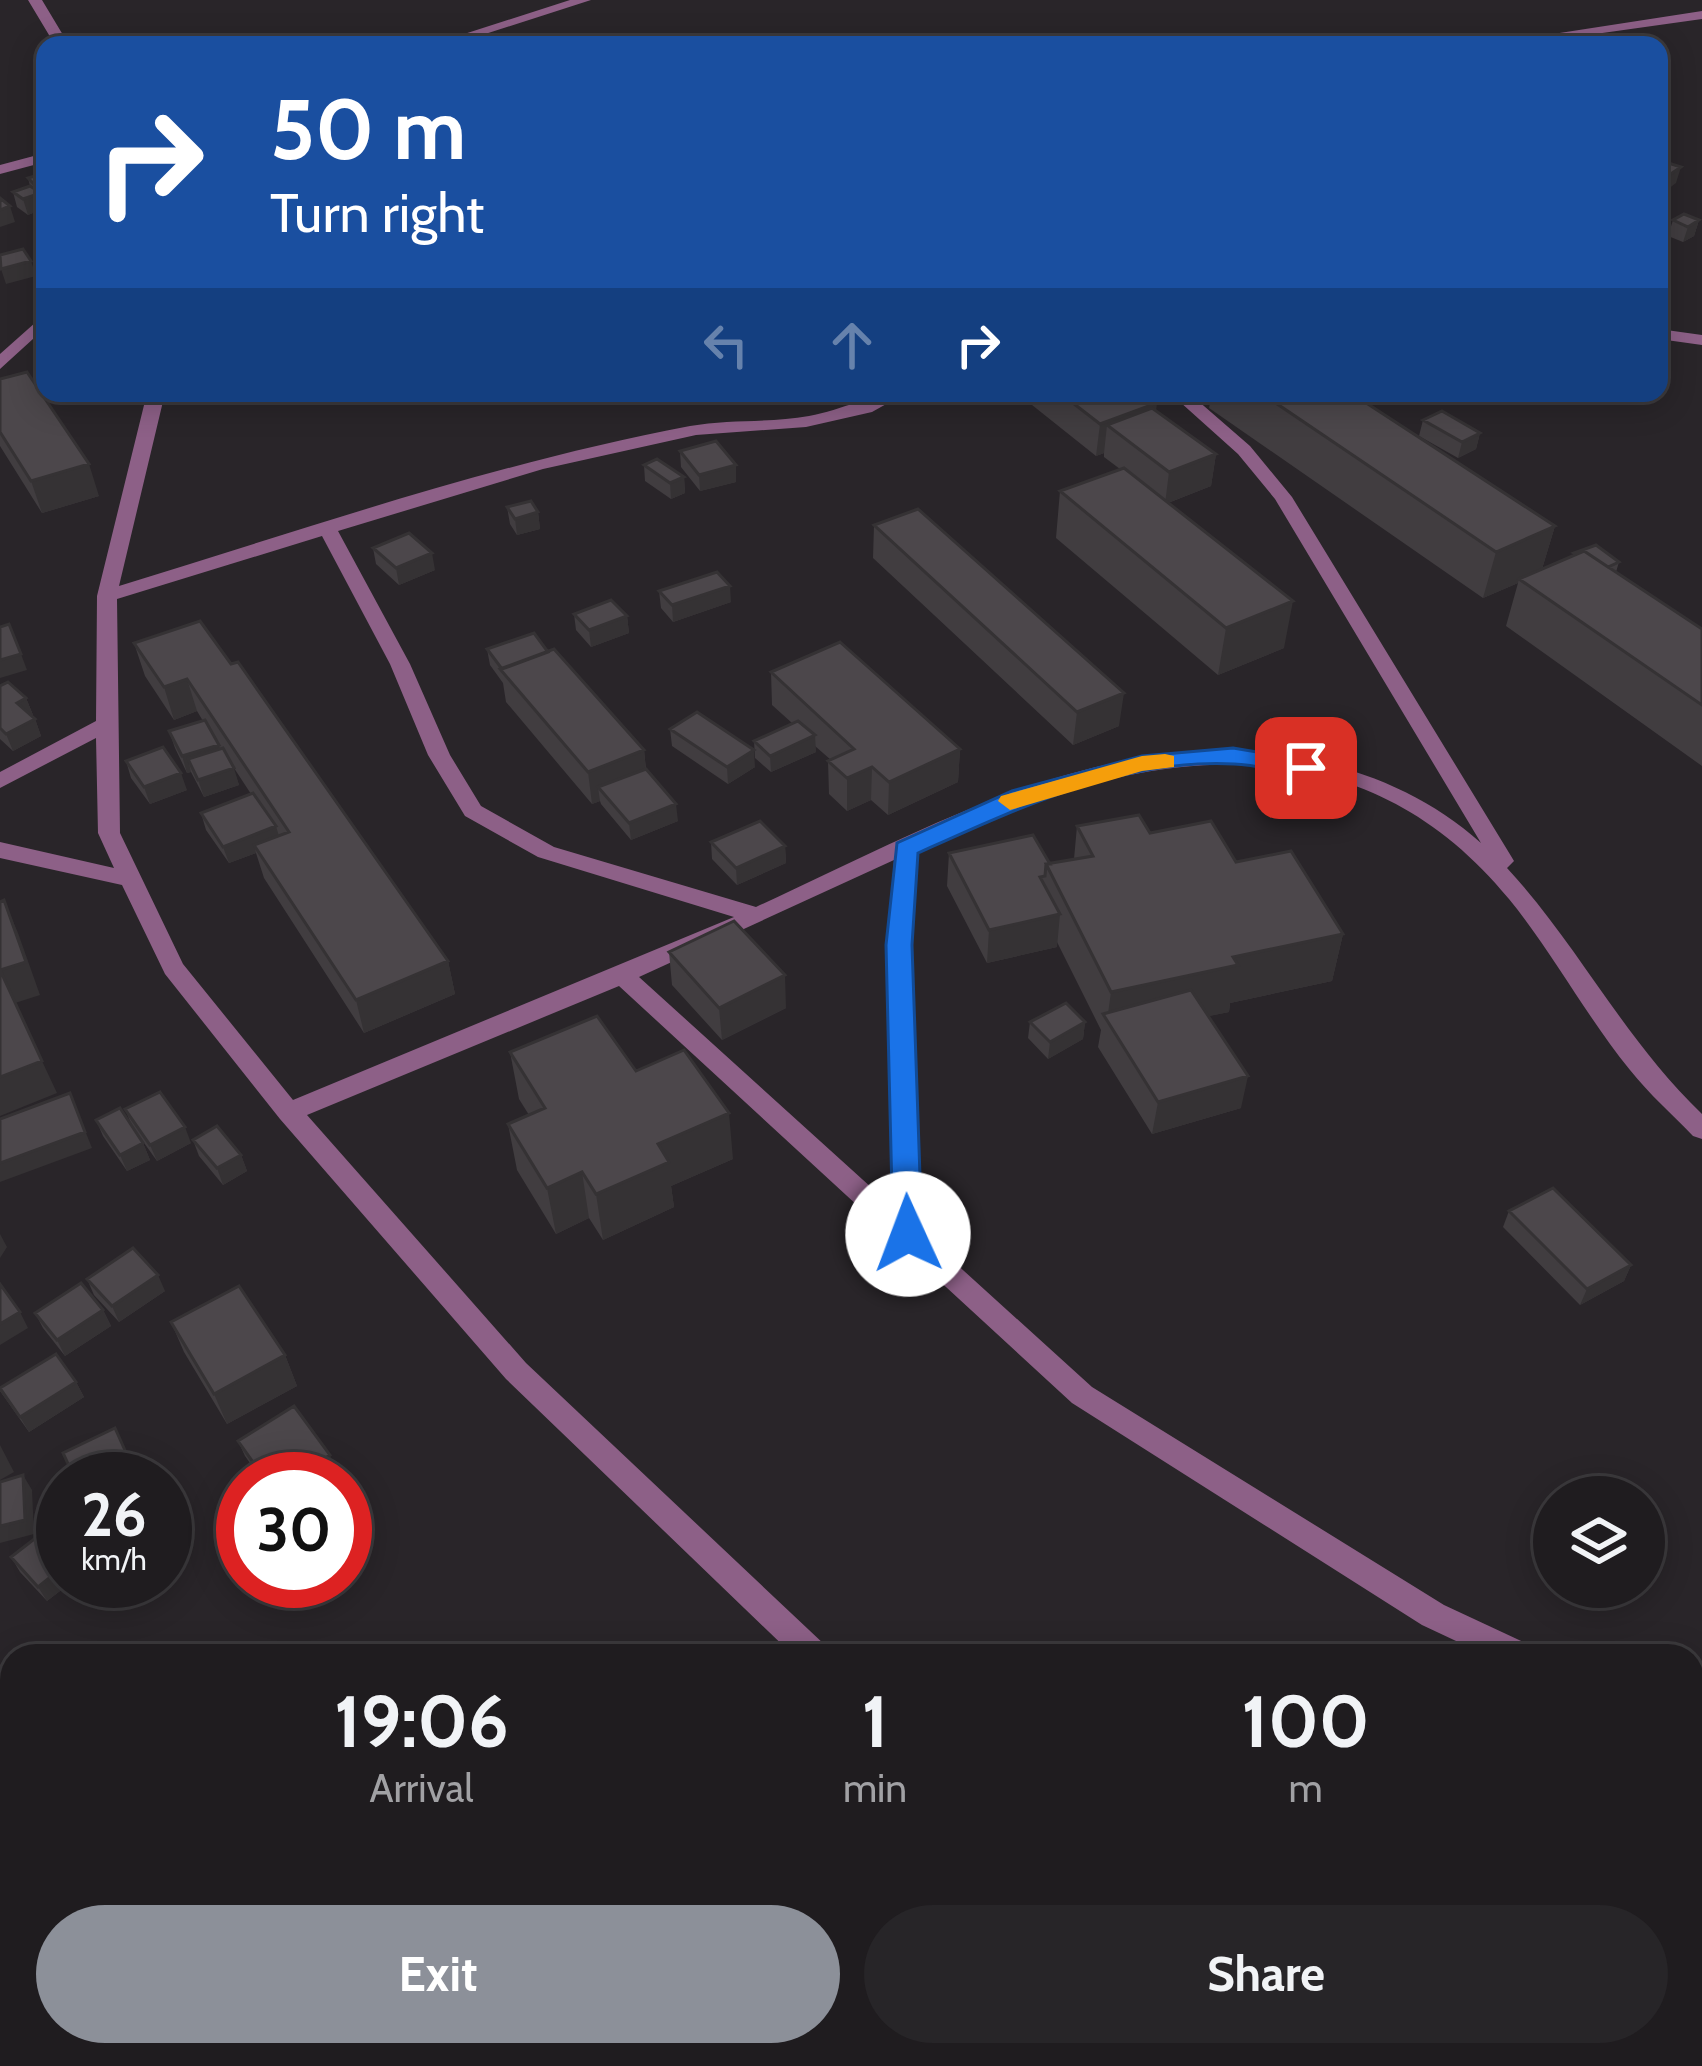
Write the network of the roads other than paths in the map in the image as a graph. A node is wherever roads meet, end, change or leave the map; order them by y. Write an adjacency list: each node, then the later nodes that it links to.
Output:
1 (35, 0): 4 (street)
2 (584, 0): 5 (street)
3 (1702, 15): 6 (street)
4 (57, 36)
5 (466, 36)
6 (1552, 36)
7 (36, 160): 8 (street)
8 (0, 170)
9 (36, 328): 12 (street)
10 (1668, 335): 11 (street)
11 (1702, 340)
12 (0, 364)
13 (154, 402): 17 (street)
14 (878, 402): 16 (street)
15 (1189, 402): 23 (street)
16 (326, 527): 17 (street); 24 (street)
17 (107, 596): 18 (street)
18 (106, 724): 19 (street); 22 (street)
19 (0, 782)
20 (906, 849): 23 (street); 24 (street); 28 (street)
21 (0, 850): 22 (street)
22 (131, 879): 26 (street)
23 (1523, 894): 27 (street)
24 (758, 916): 25 (street)
25 (622, 975): 26 (street); 28 (street)
26 (289, 1112): 29 (street)
27 (1702, 1129)
28 (908, 1234): 30 (street)
29 (802, 1644)
30 (1495, 1644)

